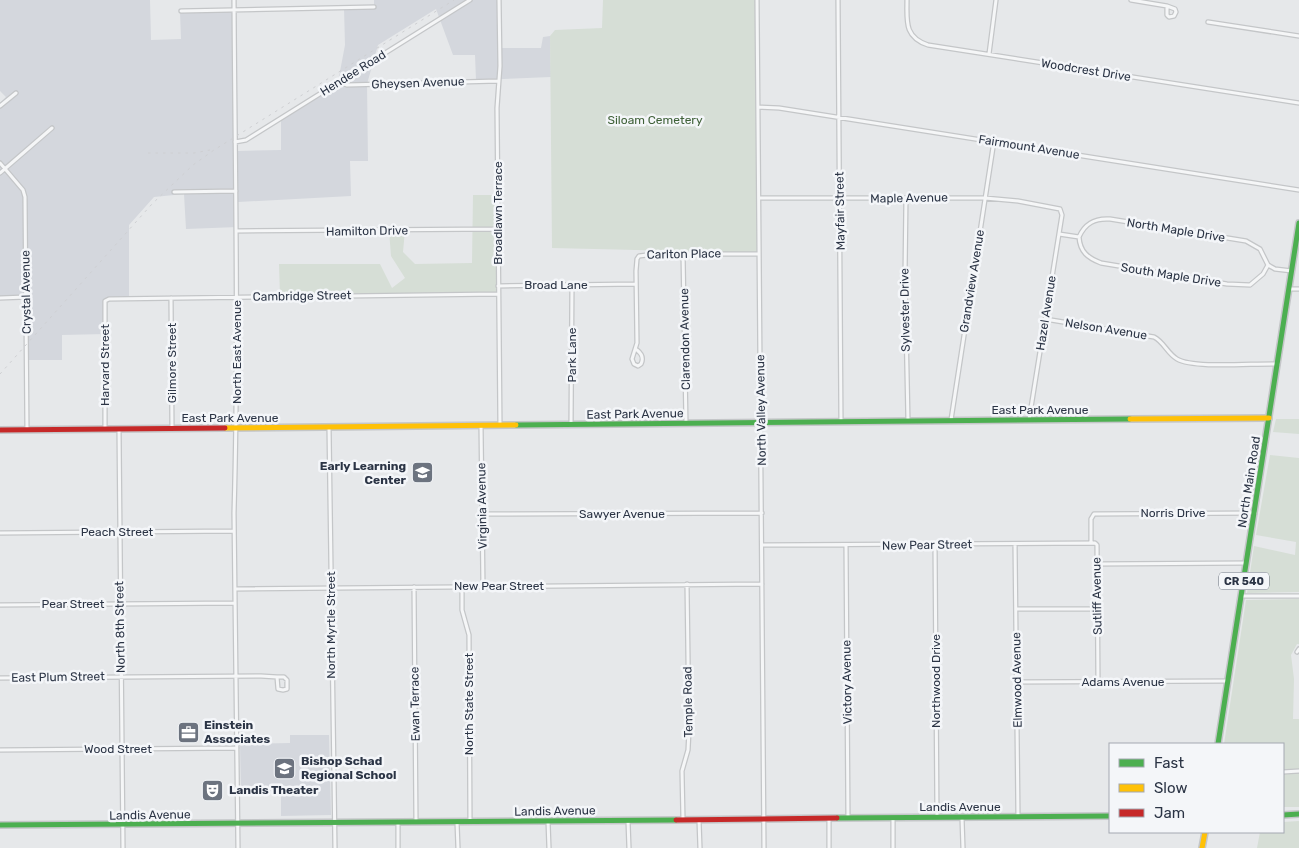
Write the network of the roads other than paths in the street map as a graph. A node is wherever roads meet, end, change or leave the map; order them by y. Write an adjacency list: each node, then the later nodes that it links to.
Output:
1 (234, 0): 11 (street, North East Avenue)
2 (470, 0): 17 (street, Hendee Road)
3 (500, 0): 16 (street, Broadlawn Terrace)
4 (757, 0): 21 (street, North Valley Avenue)
5 (838, 0): 22 (street, Mayfair Street)
6 (906, 0): 15 (street, Woodcrest Drive)
7 (996, 0): 15 (street)
8 (1131, 0): 9 (street)
9 (1167, 6)
10 (374, 7): 11 (street)
11 (234, 10): 12 (street); 25 (street, North East Avenue)
12 (181, 11)
13 (1208, 22): 14 (street)
14 (1299, 36)
15 (989, 54): 19 (street, Woodcrest Drive)
16 (498, 81): 17 (street, Gheysen Avenue); 38 (street, Broadlawn Terrace)
17 (339, 82): 25 (street, Hendee Road)
18 (16, 93): 20 (street)
19 (1299, 103)
20 (0, 106)
21 (758, 107): 22 (street, Fairmount Avenue); 32 (street, North Valley Avenue)
22 (838, 117): 24 (street, Fairmount Avenue); 35 (street, Mayfair Street)
23 (52, 128): 27 (street)
24 (994, 141): 29 (street, Fairmount Avenue); 34 (street, Grandview Avenue)
25 (235, 142): 30 (street, North East Avenue)
26 (0, 163): 27 (street, Crystal Avenue)
27 (5, 169): 28 (street); 52 (street, Crystal Avenue)
28 (0, 173)
29 (1299, 190)
30 (236, 191): 31 (street); 39 (street, North East Avenue)
31 (174, 192)
32 (759, 198): 35 (street, Maple Avenue); 43 (street, North Valley Avenue)
33 (906, 198): 34 (street, Maple Avenue); 35 (street, Maple Avenue); 64 (street, Sylvester Drive)
34 (985, 198): 36 (street, Maple Avenue); 62 (street, Grandview Avenue)
35 (839, 199): 63 (street, Mayfair Street)
36 (1058, 208): 40 (street, Hazel Avenue)
37 (1299, 223): 45 (main road, North Main Road)
38 (498, 229): 39 (street, Hamilton Drive); 48 (street, Broadlawn Terrace)
39 (236, 231): 53 (street, North East Avenue)
40 (1059, 234): 41 (street); 57 (street, Hazel Avenue)
41 (1079, 237): 44 (street, North Maple Drive); 44 (street, South Maple Drive)
42 (684, 254): 43 (street, Carlton Place); 46 (street, Carlton Place); 67 (street, Clarendon Avenue)
43 (759, 254): 65 (street, North Valley Avenue)
44 (1268, 265): 45 (street)
45 (1292, 271): 49 (main road, North Main Road)
46 (636, 284): 47 (street, Broad Lane); 58 (street)
47 (572, 285): 48 (street, Broad Lane); 66 (street, Park Lane)
48 (498, 286): 51 (street, Broadlawn Terrace)
49 (1289, 289): 50 (street); 59 (main road, North Main Road)
50 (1299, 289)
51 (498, 294): 53 (street, Cambridge Street); 68 (street, Broadlawn Terrace)
52 (26, 297): 54 (street); 76 (street, Crystal Avenue)
53 (237, 297): 55 (street, Cambridge Street); 73 (street, North East Avenue)
54 (0, 298)
55 (171, 298): 56 (street, Cambridge Street); 72 (street, Gilmore Street)
56 (106, 301): 71 (street, Harvard Street)
57 (1045, 319): 59 (street, Nelson Avenue); 61 (street, Hazel Avenue)
58 (637, 350)
59 (1278, 364): 60 (main road, North Main Road)
60 (1269, 418): 61 (main road, East Park Avenue); 77 (main road, North Main Road / CR 540)
61 (1029, 420): 62 (main road, East Park Avenue)
62 (951, 421): 64 (main road, East Park Avenue)
63 (842, 422): 64 (main road, East Park Avenue); 65 (main road, East Park Avenue)
64 (908, 422)
65 (761, 423): 67 (main road, East Park Avenue); 79 (street, North Valley Avenue)
66 (572, 424): 67 (main road, East Park Avenue); 68 (main road, East Park Avenue)
67 (686, 424)
68 (500, 425): 69 (main road, East Park Avenue)
69 (481, 426): 70 (main road, East Park Avenue); 78 (street, Virginia Avenue)
70 (329, 427): 73 (main road, East Park Avenue); 96 (street, North Myrtle Street)
71 (105, 428): 74 (main road, East Park Avenue); 76 (main road, East Park Avenue)
72 (172, 428): 73 (main road, East Park Avenue); 74 (main road, East Park Avenue)
73 (237, 428): 81 (street, North East Avenue)
74 (119, 429): 82 (street, North 8th Street)
75 (0, 430): 76 (main road, East Park Avenue)
76 (27, 430)
77 (1254, 513): 80 (street, Norris Drive); 89 (main road, North Main Road / CR 540)
78 (482, 514): 79 (street, Sawyer Avenue); 94 (street, Virginia Avenue)
79 (762, 514): 86 (street, North Valley Avenue)
80 (1092, 515): 85 (street, Sutliff Avenue)
81 (235, 531): 82 (street, Peach Street); 97 (street, North East Avenue)
82 (120, 532): 83 (street, Peach Street); 101 (street, North 8th Street)
83 (0, 533)
84 (1015, 544): 85 (street, New Pear Street); 88 (street, New Pear Street); 103 (street, Elmwood Avenue)
85 (1091, 544): 90 (street, Sutliff Avenue)
86 (762, 545): 87 (street, New Pear Street); 92 (street, North Valley Avenue)
87 (846, 545): 88 (street, New Pear Street); 125 (street, Victory Avenue)
88 (935, 545): 121 (street, Northwood Drive)
89 (1247, 562): 90 (street); 98 (main road, North Main Road / CR 540)
90 (1097, 564): 104 (street, Sutliff Avenue)
91 (688, 584): 92 (street, New Pear Street); 94 (street, New Pear Street); 129 (street, Temple Road)
92 (762, 584): 127 (street, North Valley Avenue)
93 (462, 586): 94 (street, New Pear Street); 95 (street, New Pear Street); 135 (street, North State Street)
94 (483, 586)
95 (414, 587): 96 (street, New Pear Street); 133 (street, Ewan Terrace)
96 (331, 588): 97 (street, New Pear Street); 136 (street, North Myrtle Street)
97 (235, 589): 100 (street, North East Avenue)
98 (1241, 596): 99 (street); 111 (main road, North Main Road / CR 540)
99 (1299, 596)
100 (235, 603): 101 (street, Pear Street); 105 (street, North East Avenue)
101 (120, 604): 102 (street, Pear Street); 106 (street, North 8th Street)
102 (0, 605)
103 (1016, 609): 104 (street); 109 (street, Elmwood Avenue)
104 (1098, 609): 110 (street, Sutliff Avenue)
105 (236, 675): 106 (street, East Plum Street); 107 (street, East Plum Street); 113 (street, North East Avenue)
106 (121, 676): 108 (street, East Plum Street); 114 (street, North 8th Street)
107 (277, 677): 107 (street)
108 (0, 678)
109 (1017, 682): 110 (street, Adams Avenue); 123 (street, Elmwood Avenue)
110 (1098, 682): 111 (street, Adams Avenue)
111 (1228, 682): 112 (main road, North Main Road / CR 540)
112 (1218, 743)
113 (237, 748): 114 (street, Wood Street); 137 (street, North East Avenue)
114 (122, 749): 115 (street, Wood Street); 139 (street, North 8th Street)
115 (0, 750)
116 (1284, 772): 117 (street)
117 (1299, 772)
118 (1299, 814): 119 (main road)
119 (1284, 815)
120 (1109, 816): 123 (main road, Landis Avenue)
121 (937, 817): 122 (main road, Landis Avenue); 126 (main road, Landis Avenue)
122 (962, 817): 123 (main road, Landis Avenue); 152 (street)
123 (1018, 817)
124 (829, 818): 125 (main road, Landis Avenue); 127 (main road, Landis Avenue); 150 (street)
125 (848, 818): 126 (main road, Landis Avenue)
126 (893, 818): 151 (street)
127 (764, 819): 130 (main road, Landis Avenue); 149 (street, North Valley Avenue)
128 (628, 820): 129 (main road, Landis Avenue); 131 (main road, Landis Avenue); 147 (street)
129 (683, 820): 130 (main road, Landis Avenue)
130 (699, 820): 148 (street)
131 (548, 821): 135 (main road, Landis Avenue); 146 (street)
132 (398, 822): 133 (main road, Landis Avenue); 136 (main road, Landis Avenue); 144 (street)
133 (416, 822): 134 (main road, Landis Avenue)
134 (457, 822): 135 (main road, Landis Avenue); 145 (street)
135 (470, 822)
136 (334, 823): 137 (main road, Landis Avenue); 143 (street, North Myrtle Street)
137 (238, 824): 139 (main road, Landis Avenue); 142 (street, North East Avenue)
138 (0, 825): 139 (main road, Landis Avenue)
139 (123, 825): 141 (street, North 8th Street)
140 (1205, 833): 153 (main road)
141 (123, 848)
142 (238, 848)
143 (335, 848)
144 (398, 848)
145 (458, 848)
146 (549, 848)
147 (629, 848)
148 (700, 848)
149 (764, 848)
150 (829, 848)
151 (894, 848)
152 (962, 848)
153 (1202, 848)

